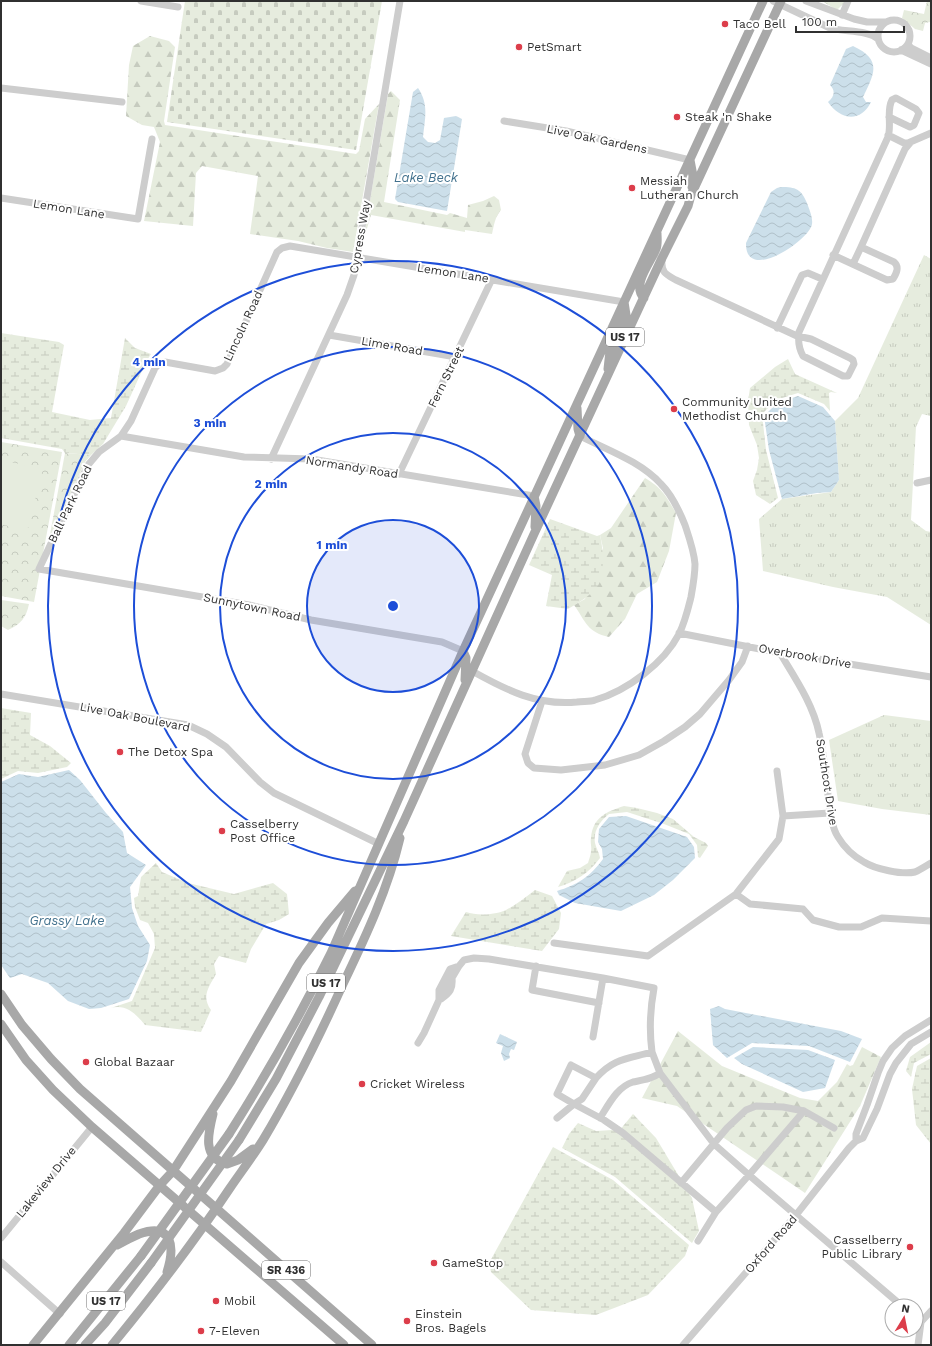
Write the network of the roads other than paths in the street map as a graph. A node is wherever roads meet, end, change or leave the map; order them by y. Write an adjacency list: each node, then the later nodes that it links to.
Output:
1 (141, 1): 7 (street)
2 (400, 1): 30 (street, Cypress Way)
3 (763, 1): 23 (main road, US 17)
4 (806, 1): 8 (street)
5 (848, 1): 8 (street)
6 (778, 2): 10 (street); 24 (main road, US 17)
7 (178, 7)
8 (842, 15): 9 (street)
9 (886, 22): 10 (street); 11 (street)
10 (878, 40): 12 (street)
11 (908, 44): 12 (street); 13 (street)
12 (901, 50): 14 (street)
13 (931, 58)
14 (931, 64)
15 (1, 88): 16 (street)
16 (122, 102)
17 (889, 117): 17 (street); 20 (street)
18 (504, 121): 23 (street, Live Oak Gardens)
19 (931, 134): 22 (street)
20 (888, 135): 22 (street); 29 (street)
21 (152, 139): 25 (street, Lemon Lane)
22 (910, 143): 27 (street)
23 (690, 160): 24 (main road); 26 (main road, US 17)
24 (691, 195): 31 (main road, US 17)
25 (1, 198)
26 (658, 228): 35 (main road); 36 (main road, US 17)
27 (861, 247): 32 (street); 32 (street)
28 (282, 248): 30 (street, Lemon Lane); 41 (street, Lincoln Road)
29 (833, 255): 32 (street); 33 (street)
30 (356, 257): 34 (street, Lemon Lane); 38 (street, Cypress Way)
31 (662, 258): 35 (main road, US 17); 37 (street)
32 (853, 264)
33 (822, 279): 37 (street); 39 (street)
34 (492, 280): 36 (street, Lemon Lane); 40 (street, Fern Street)
35 (644, 298): 42 (main road, US 17)
36 (624, 302): 42 (main road); 43 (main road, US 17)
37 (777, 328): 39 (street)
38 (328, 335): 40 (street, Lime Road); 46 (street, Cypress Way)
39 (798, 336): 39 (street)
40 (456, 357): 47 (street, Fern Street)
41 (159, 364): 44 (street, Ball Park Road)
42 (608, 377): 45 (main road, US 17)
43 (577, 404): 45 (main road); 50 (main road, US 17)
44 (121, 436): 46 (street, Normandy Road); 52 (street, Ball Park Road)
45 (580, 436): 51 (main road, US 17); 53 (street)
46 (271, 458): 47 (street, Normandy Road)
47 (399, 474): 50 (street, Normandy Road)
48 (931, 480): 49 (street)
49 (917, 483)
50 (534, 496): 51 (main road); 55 (main road, US 17)
51 (534, 534): 57 (main road, US 17)
52 (39, 570): 55 (street, Sunnytown Road)
53 (679, 633): 54 (street, Overbrook Drive); 61 (street)
54 (748, 646): 56 (street, Overbrook Drive); 61 (street)
55 (463, 651): 59 (main road); 66 (main road, US 17)
56 (780, 652): 58 (street, Overbrook Drive); 63 (street, Southcot Drive)
57 (472, 670): 59 (main road, US 17); 61 (street)
58 (931, 677)
59 (464, 688): 65 (main road, US 17)
60 (1, 694): 66 (street, Live Oak Boulevard)
61 (542, 701)
62 (777, 771): 64 (street)
63 (830, 813): 64 (street); 67 (street, Southcot Drive)
64 (783, 816): 69 (street)
65 (404, 821): 94 (main road); 113 (main road, US 17, bridge)
66 (379, 844): 68 (main road, US 17)
67 (931, 863)
68 (362, 883): 87 (main road); 112 (main road, US 17, bridge)
69 (736, 894): 70 (street); 71 (street)
70 (931, 921)
71 (554, 943)
72 (536, 966): 73 (street); 74 (street); 77 (street)
73 (603, 978): 77 (street); 83 (street)
74 (448, 980): 76 (street); 76 (street)
75 (1, 994): 96 (main road, SR 436)
76 (439, 1000): 82 (street)
77 (599, 1003): 81 (street)
78 (931, 1020): 93 (street, Oxford Road)
79 (1, 1024): 91 (main road, SR 436)
80 (931, 1032): 93 (street, Oxford Road)
81 (593, 1037)
82 (418, 1042)
83 (652, 1052): 84 (street); 85 (street)
84 (660, 1074): 90 (street); 95 (street)
85 (596, 1078): 86 (street); 86 (street)
86 (574, 1104): 89 (street); 90 (street)
87 (214, 1107): 94 (main road); 96 (main road)
88 (804, 1111): 92 (street); 95 (street); 97 (street)
89 (557, 1118)
90 (600, 1118): 98 (street)
91 (92, 1127): 99 (main road, SR 436); 104 (street, Lakeview Drive)
92 (834, 1128)
93 (856, 1141): 102 (street, Oxford Road)
94 (261, 1142): 100 (main road)
95 (714, 1144): 97 (street); 98 (street)
96 (173, 1171): 99 (main road); 100 (main road, SR 436)
97 (749, 1175): 101 (street); 102 (street)
98 (681, 1183): 101 (street)
99 (160, 1185): 103 (main road, SR 436); 106 (main road)
100 (216, 1209): 103 (main road); 116 (main road, SR 436)
101 (716, 1212): 105 (street)
102 (796, 1215): 109 (street); 117 (street, Oxford Road)
103 (205, 1224): 108 (main road); 115 (main road, SR 436)
104 (1, 1238)
105 (698, 1241)
106 (113, 1247): 108 (main road); 110 (main road)
107 (1, 1262): 110 (street)
108 (165, 1279): 114 (main road)
109 (893, 1298)
110 (60, 1314): 111 (main road)
111 (33, 1345)
112 (69, 1345)
113 (85, 1345)
114 (112, 1345)
115 (344, 1345)
116 (372, 1345)
117 (683, 1345)

